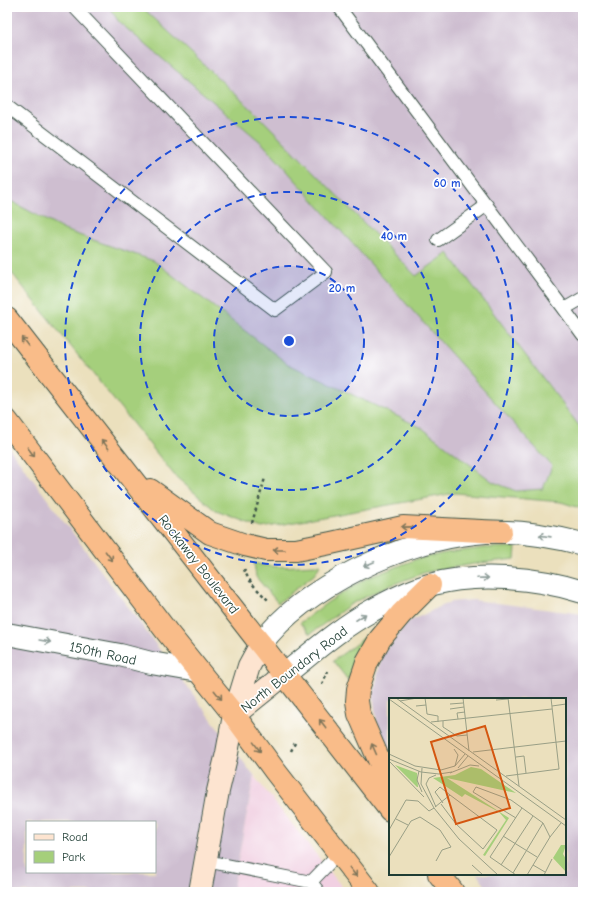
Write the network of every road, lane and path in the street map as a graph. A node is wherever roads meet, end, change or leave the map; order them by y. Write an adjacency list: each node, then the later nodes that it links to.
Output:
1 (74, 7): 3 (lane)
2 (339, 7): 4 (lane)
3 (7, 106)
4 (487, 205): 5 (lane); 7 (lane)
5 (438, 240)
6 (583, 298): 7 (lane)
7 (564, 309): 9 (lane)
8 (7, 319): 11 (highway, Rockaway Boulevard, one-way to 8)
9 (583, 335)
10 (7, 421): 23 (highway, one-way to 23)
11 (129, 475): 14 (highway, one-way to 11); 21 (highway, Rockaway Boulevard)
12 (265, 478): 13 (path)
13 (251, 526)
14 (501, 532): 15 (street, North Boundary Road, one-way to 14); 21 (street, North Boundary Road, one-way to 21)
15 (583, 544)
16 (242, 564): 19 (path)
17 (430, 585): 18 (street, North Boundary Road, one-way to 18); 24 (street, North Boundary Road, one-way to 17); 29 (highway, one-way to 17)
18 (583, 592)
19 (274, 606)
20 (7, 634): 23 (street, 150th Road, one-way to 23)
21 (261, 644): 24 (highway, Rockaway Boulevard); 26 (main road, North Boundary Road)
22 (328, 668): 25 (path)
23 (198, 671): 26 (highway, one-way to 26)
24 (285, 674): 26 (main road, North Boundary Road); 30 (highway, Rockaway Boulevard, one-way to 24)
25 (320, 687)
26 (234, 715): 31 (highway, one-way to 31); 32 (main road)
27 (295, 743): 28 (path)
28 (289, 754)
29 (389, 783)
30 (389, 809)
31 (338, 854): 34 (lane); 37 (highway, one-way to 37)
32 (206, 861): 34 (lane); 35 (main road)
33 (440, 875): 38 (highway)
34 (311, 882): 36 (lane)
35 (200, 892)
36 (319, 892)
37 (369, 892)
38 (452, 892)

